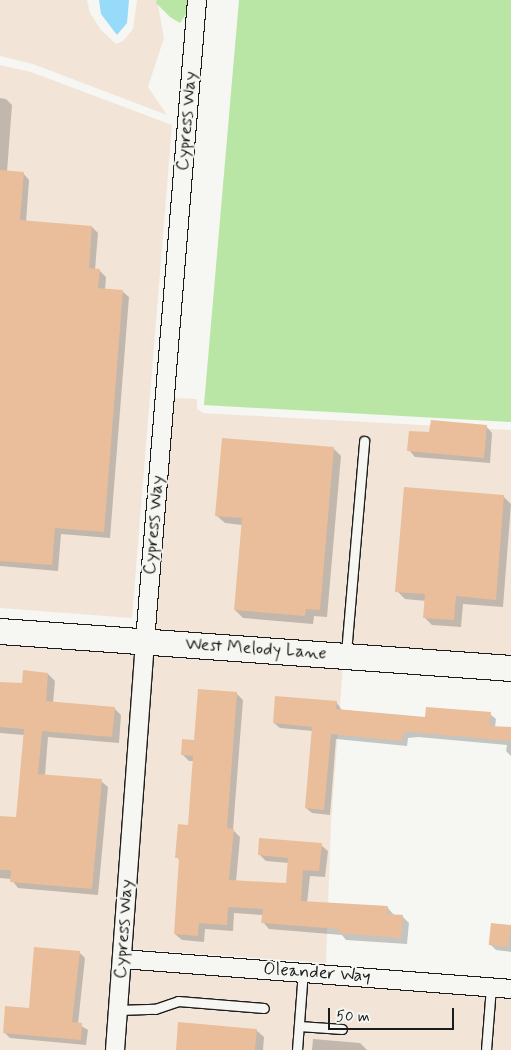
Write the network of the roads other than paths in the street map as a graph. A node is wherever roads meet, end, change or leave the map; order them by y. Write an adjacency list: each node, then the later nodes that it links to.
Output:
1 (197, 0): 4 (street, Cypress Way)
2 (364, 441): 5 (lane)
3 (0, 631): 4 (street, West Melody Lane)
4 (145, 641): 5 (street, West Melody Lane); 7 (street, Cypress Way)
5 (346, 656): 6 (street, West Melody Lane)
6 (511, 668)
7 (122, 959): 8 (street, Oleander Way); 12 (street, Cypress Way)
8 (303, 971): 9 (street, Oleander Way); 13 (lane)
9 (491, 987): 10 (street, Oleander Way); 17 (lane)
10 (511, 989)
11 (264, 1008): 12 (lane)
12 (118, 1010): 15 (street, Cypress Way)
13 (299, 1026): 14 (lane); 16 (lane)
14 (342, 1029)
15 (115, 1050)
16 (297, 1050)
17 (486, 1050)

